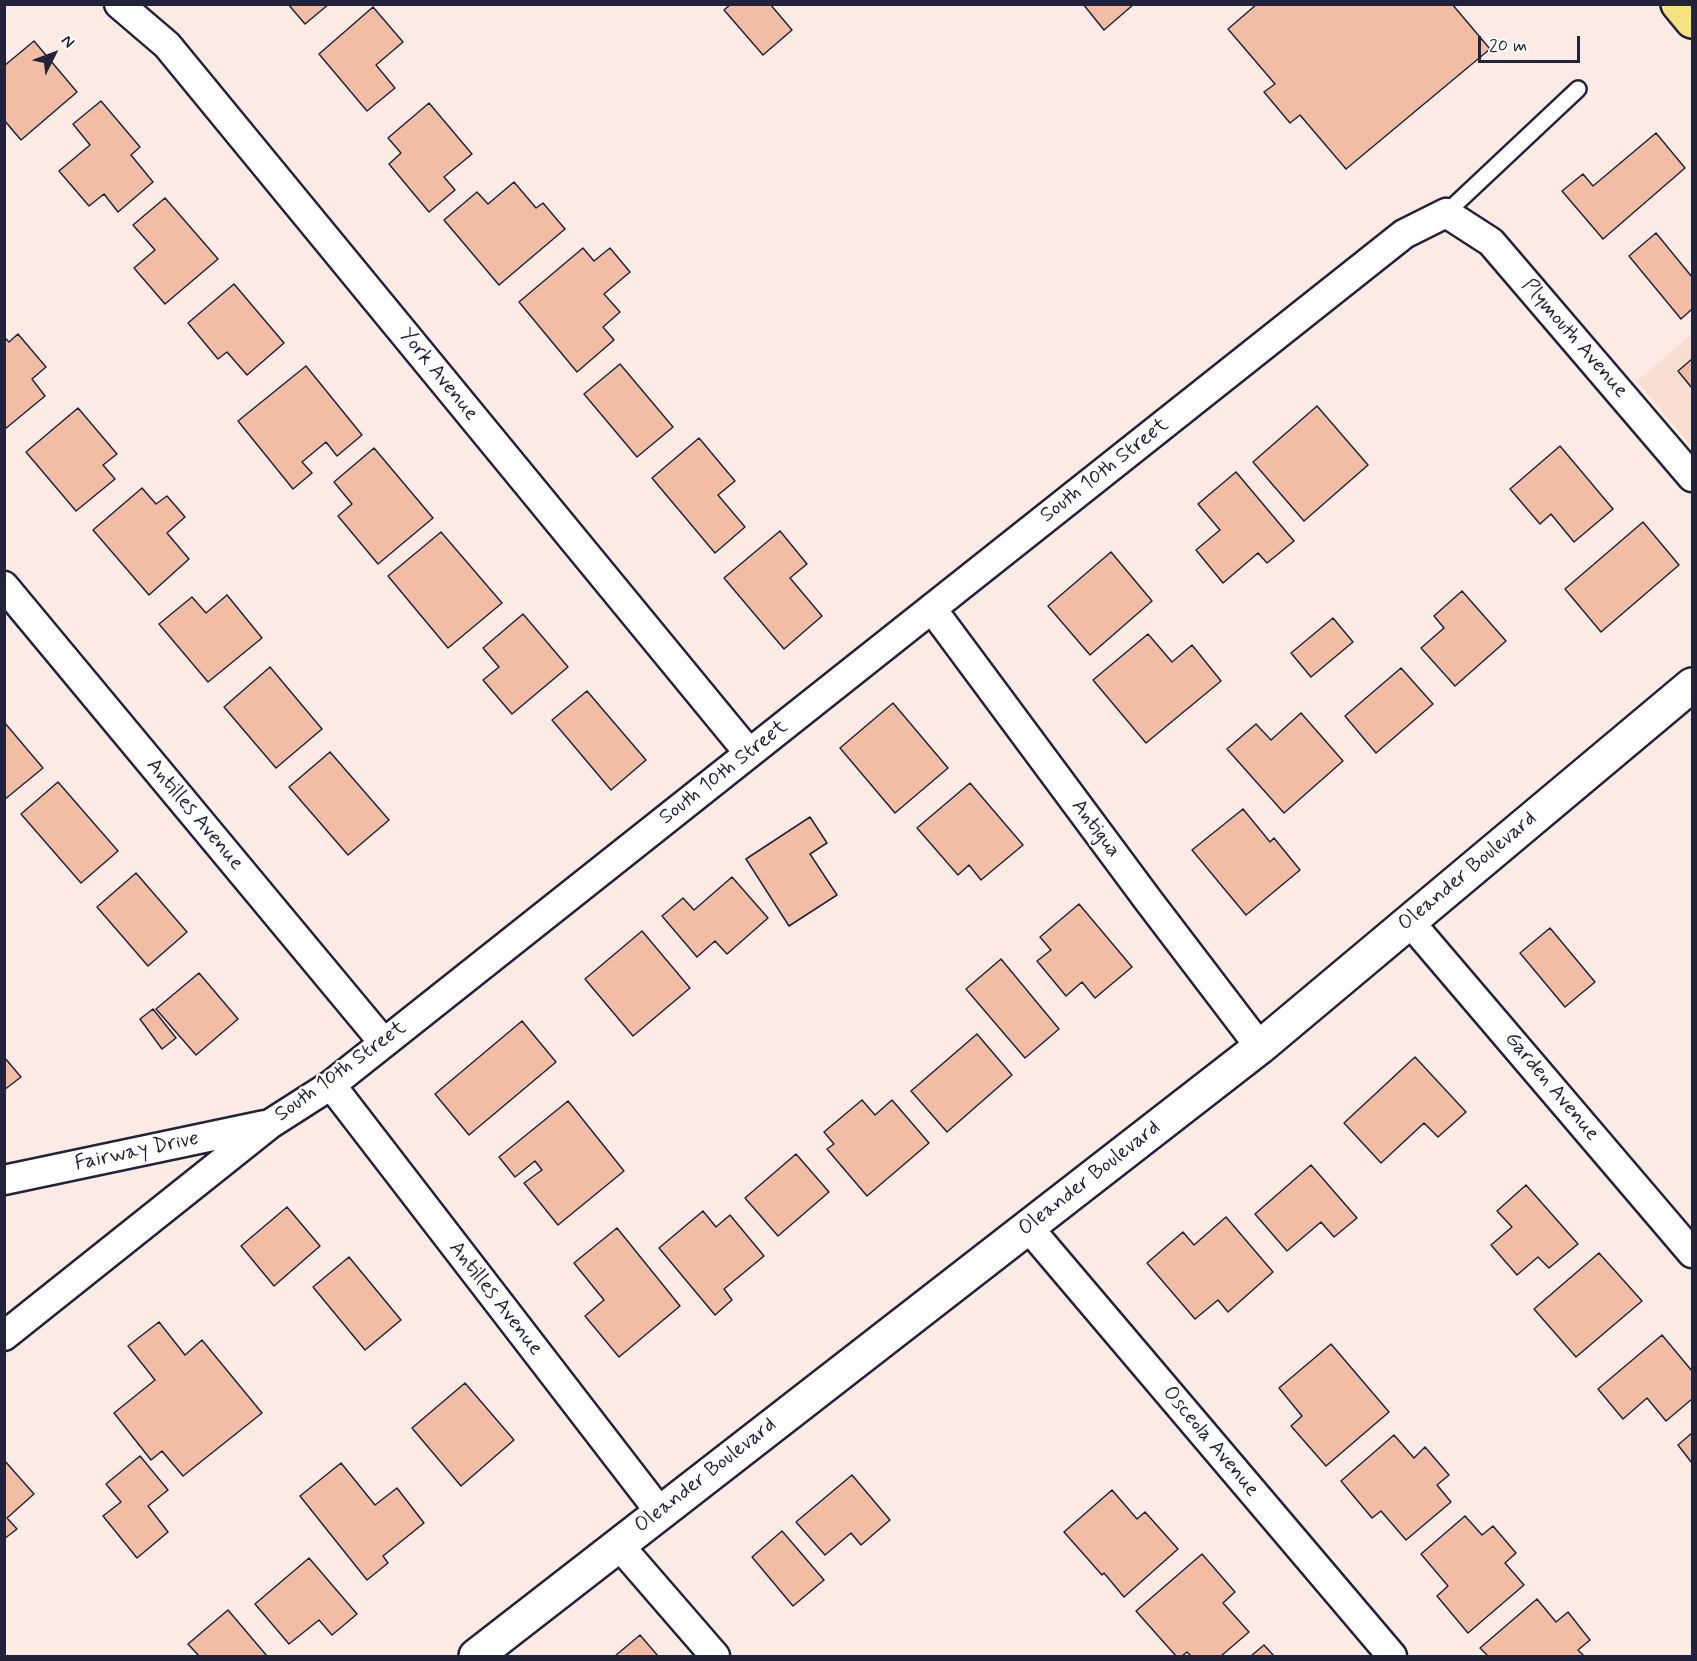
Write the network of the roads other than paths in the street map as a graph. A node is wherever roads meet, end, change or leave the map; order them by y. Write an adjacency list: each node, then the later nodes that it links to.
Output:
1 (119, 4): 10 (street, York Avenue)
2 (1678, 4): 3 (main road)
3 (1692, 21)
4 (1578, 89): 5 (lane)
5 (1446, 213): 6 (street, Plymouth Avenue); 8 (street, South 10th Street)
6 (1692, 477)
7 (4, 586): 12 (street, Antilles Avenue)
8 (932, 609): 10 (street, South 10th Street); 13 (street, Antigua)
9 (1692, 685): 11 (main road, Oleander Boulevard)
10 (749, 753): 12 (street, South 10th Street)
11 (1409, 921): 13 (main road, Oleander Boulevard); 18 (street, Garden Avenue)
12 (384, 1043): 14 (street, South 10th Street)
13 (1260, 1047): 17 (main road, Oleander Boulevard)
14 (331, 1085): 15 (street, South 10th Street); 20 (street, Antilles Avenue)
15 (270, 1124): 16 (street, Fairway Drive); 19 (street, South 10th Street)
16 (4, 1180)
17 (1028, 1227): 20 (main road, Oleander Boulevard); 24 (street, Osceola Avenue)
18 (1692, 1253)
19 (4, 1336)
20 (660, 1512): 21 (main road, Oleander Boulevard)
21 (618, 1544): 22 (main road, Oleander Boulevard); 23 (street)
22 (476, 1656)
23 (715, 1656)
24 (1392, 1656)

